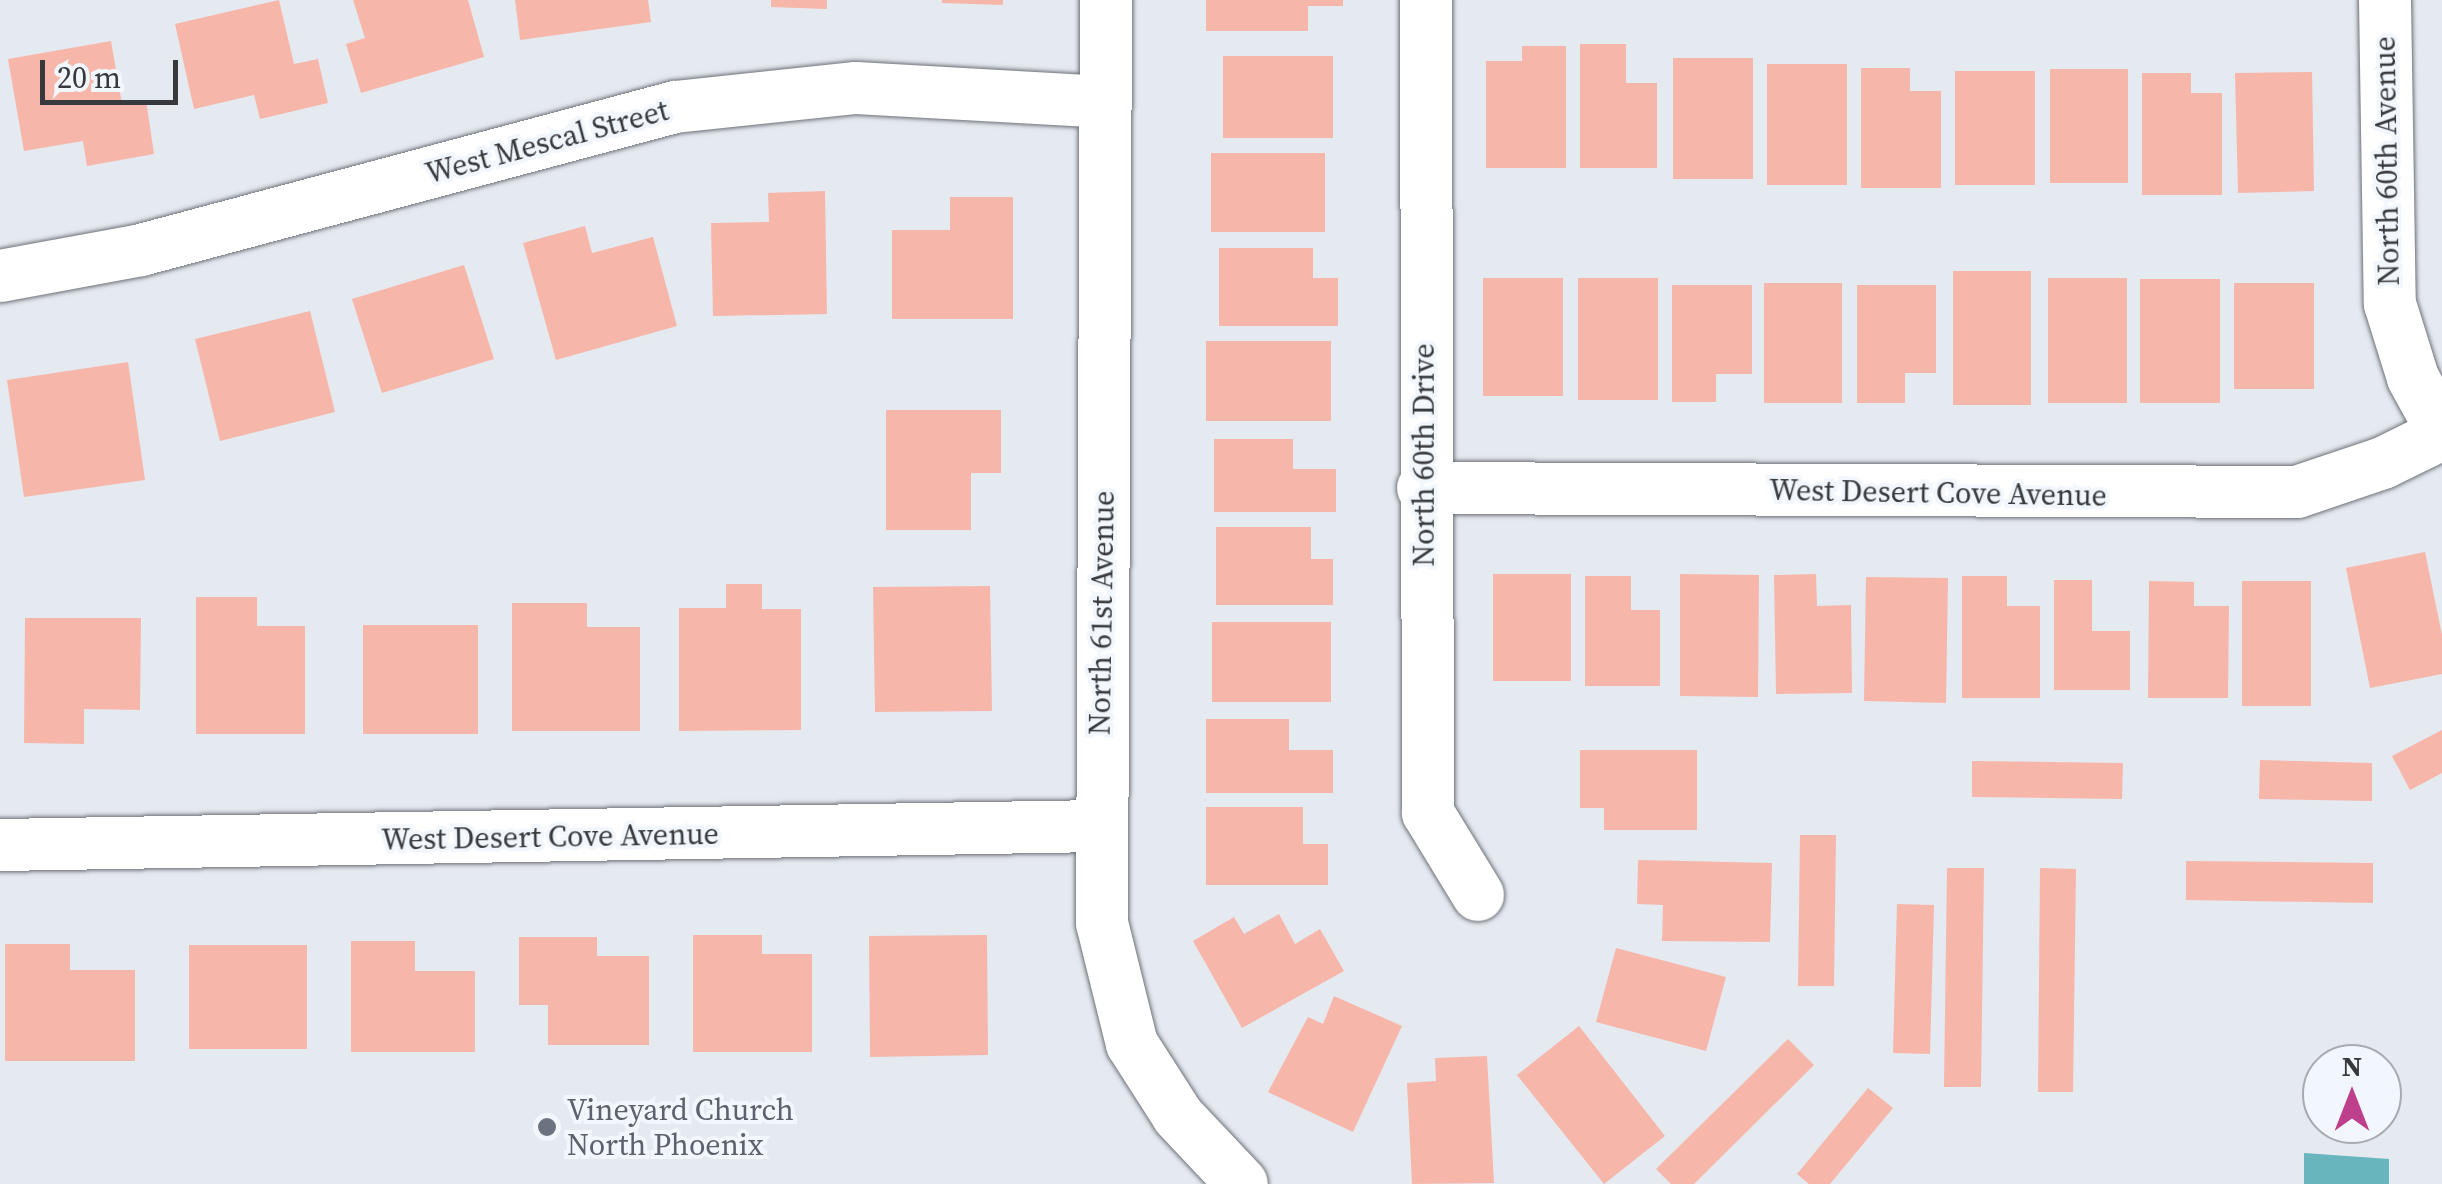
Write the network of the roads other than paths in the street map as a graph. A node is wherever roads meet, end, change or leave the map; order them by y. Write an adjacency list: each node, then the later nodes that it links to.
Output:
1 (1106, 0): 4 (street, North 61st Avenue)
2 (1426, 0): 7 (street, North 60th Drive)
3 (2385, 0): 6 (street, North 60th Avenue)
4 (1105, 102): 5 (street, West Mescal Street); 8 (street, North 61st Avenue)
5 (0, 276)
6 (2442, 432): 7 (street, West Desert Cove Avenue)
7 (1423, 488): 10 (street, North 60th Drive)
8 (1100, 826): 9 (street, West Desert Cove Avenue); 11 (street, North 61st Avenue)
9 (0, 845)
10 (1478, 894)
11 (1242, 1184)

